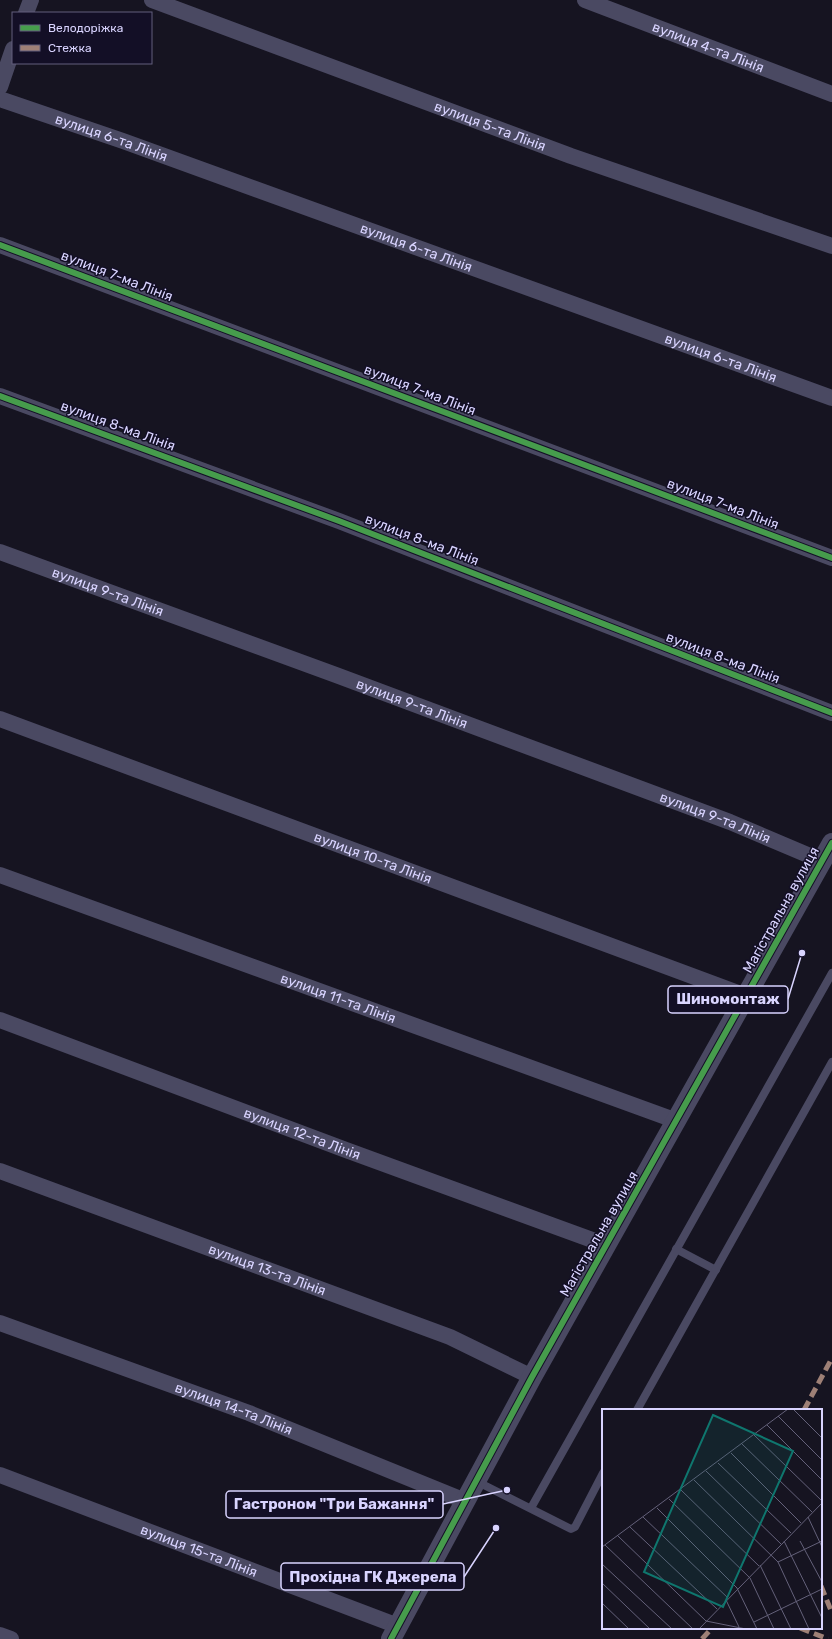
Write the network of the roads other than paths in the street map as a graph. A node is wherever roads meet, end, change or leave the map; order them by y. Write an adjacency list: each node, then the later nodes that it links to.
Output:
1 (31, 0): 4 (street)
2 (152, 0): 10 (street, вулиця 5-та Лінія)
3 (585, 0): 7 (street, вулиця 4-та Лінія)
4 (26, 12)
5 (12, 51): 6 (street)
6 (1, 78)
7 (832, 94)
8 (0, 99): 12 (street, вулиця 6-та Лінія)
9 (0, 245): 14 (street, вулиця 7-ма Лінія)
10 (832, 246)
11 (0, 396): 15 (street, вулиця 8-ма Лінія)
12 (832, 398)
13 (0, 552): 18 (street, вулиця 9-та Лінія)
14 (832, 558)
15 (832, 713)
16 (0, 718): 21 (street, вулиця 10-та Лінія)
17 (832, 843): 18 (street, Магістральна вулиця)
18 (822, 861): 21 (street, Магістральна вулиця)
19 (0, 875): 24 (street, вулиця 11-та Лінія)
20 (832, 974): 27 (lane)
21 (746, 996): 24 (street, Магістральна вулиця)
22 (0, 1020): 26 (street, вулиця 12-та Лінія)
23 (832, 1062): 28 (lane)
24 (677, 1121): 26 (street, Магістральна вулиця)
25 (0, 1171): 30 (street, вулиця 13-та Лінія)
26 (606, 1245): 30 (street, Магістральна вулиця)
27 (676, 1249): 28 (lane); 36 (lane)
28 (716, 1270): 31 (lane)
29 (0, 1323): 35 (street, вулиця 14-та Лінія)
30 (532, 1377): 34 (street, Магістральна вулиця)
31 (638, 1409)
32 (602, 1474): 36 (lane)
33 (0, 1475): 37 (street, вулиця 15-та Лінія)
34 (476, 1481): 35 (street, Магістральна вулиця); 36 (lane)
35 (465, 1501): 37 (street, Магістральна вулиця)
36 (531, 1508)
37 (395, 1633)
38 (0, 1635): 39 (street)
39 (11, 1639)

